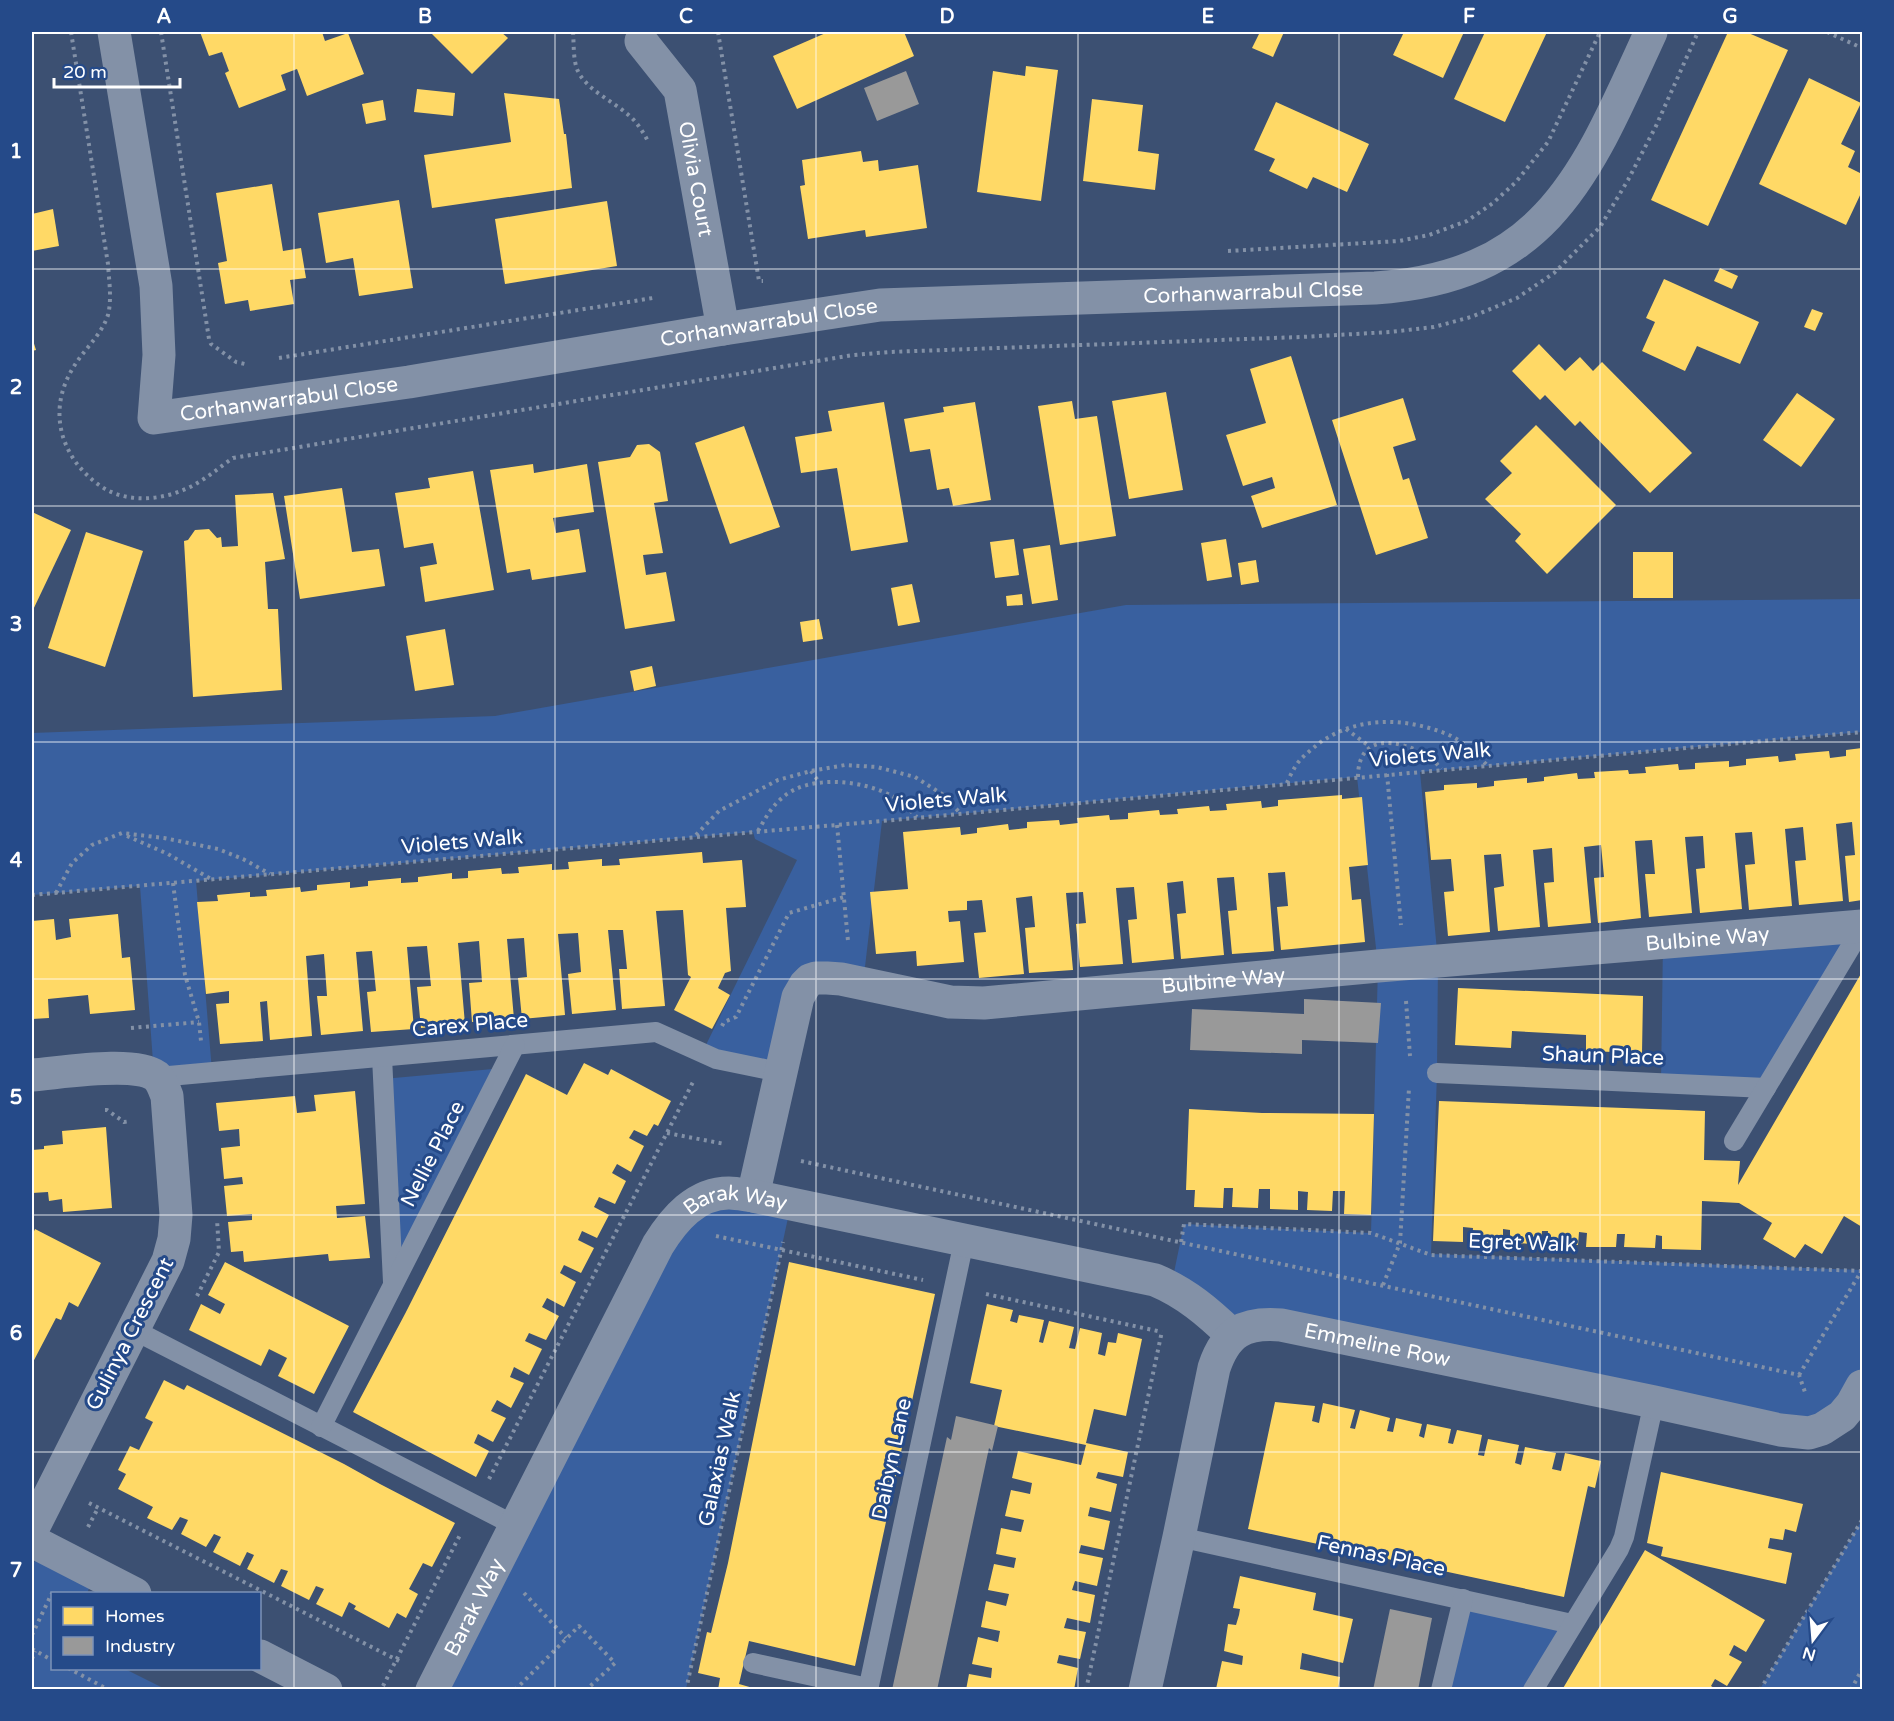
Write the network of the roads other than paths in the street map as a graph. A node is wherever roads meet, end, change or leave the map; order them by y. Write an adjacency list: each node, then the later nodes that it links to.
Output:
1 (114, 32): 4 (street, Corhanwarrabul Close)
2 (1652, 32): 4 (street, Corhanwarrabul Close)
3 (641, 41): 4 (street, Olivia Court)
4 (723, 329)
5 (1863, 927): 8 (street, Bulbine Way); 12 (lane)
6 (515, 1045): 7 (lane, Carex Place); 8 (lane, Carex Place); 16 (lane, Nellie Place)
7 (382, 1057): 11 (lane, Carex Place); 16 (lane, Nellie Place)
8 (779, 1072): 14 (street, Bulbine Way)
9 (1437, 1073): 12 (lane, Shaun Place)
10 (32, 1075): 11 (street)
11 (158, 1077): 17 (street, Gulinya Crescent)
12 (1766, 1088): 13 (lane)
13 (1734, 1141)
14 (753, 1196): 15 (street, Barak Way); 22 (street, Barak Way)
15 (964, 1241): 18 (street, Barak Way); 33 (lane, Daibyn Lane)
16 (393, 1285): 21 (lane, Nellie Place)
17 (132, 1329): 21 (lane); 23 (street, Gulinya Crescent)
18 (1232, 1335): 20 (street, Emmeline Row); 24 (street)
19 (1863, 1386): 20 (street, Emmeline Row)
20 (1654, 1402): 28 (lane)
21 (321, 1427): 22 (lane)
22 (516, 1526): 32 (street, Barak Way)
23 (32, 1530)
24 (1179, 1537): 27 (lane, Fennas Place); 34 (street)
25 (32, 1541): 26 (street)
26 (133, 1592)
27 (1462, 1599): 28 (lane, Fennas Place); 35 (lane)
28 (1572, 1624): 36 (lane)
29 (261, 1656): 31 (street)
30 (753, 1663): 33 (lane, Daibyn Lane)
31 (326, 1689)
32 (432, 1689)
33 (868, 1689)
34 (1145, 1689)
35 (1442, 1689)
36 (1533, 1689)

